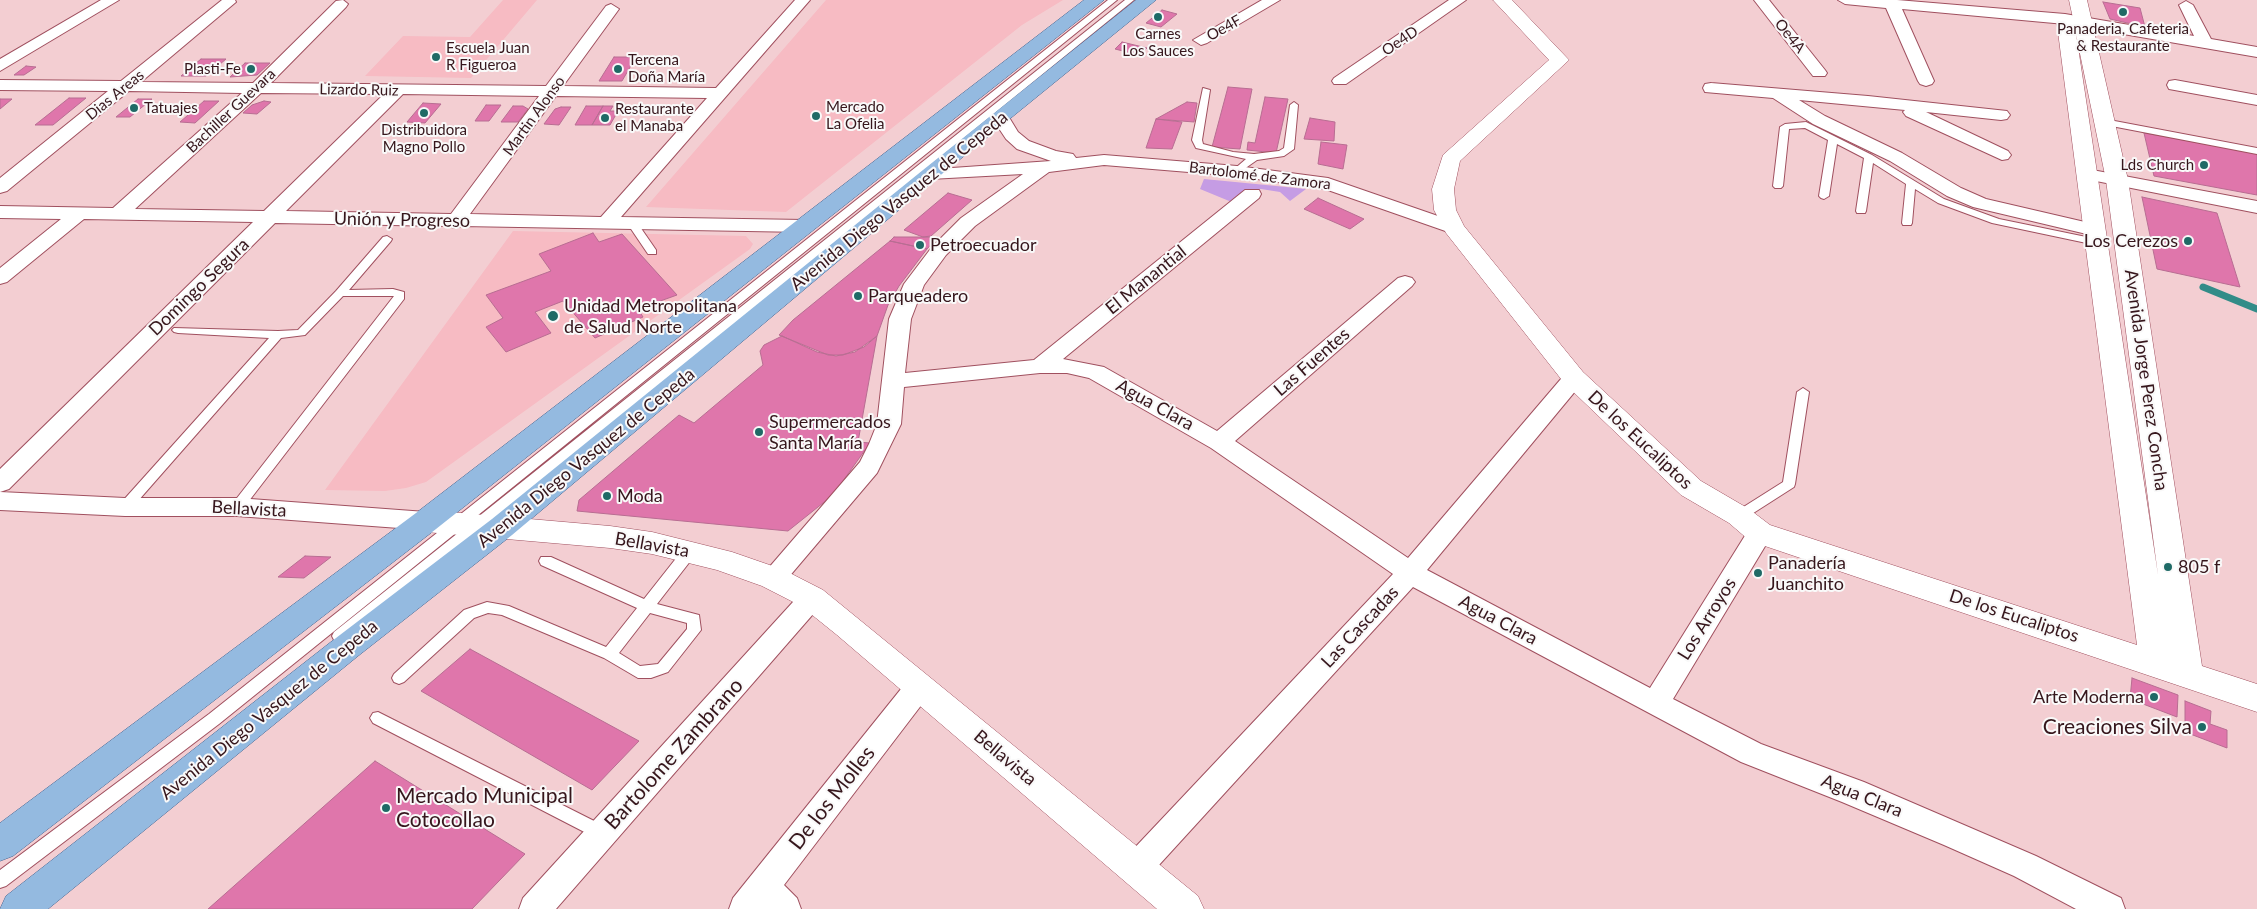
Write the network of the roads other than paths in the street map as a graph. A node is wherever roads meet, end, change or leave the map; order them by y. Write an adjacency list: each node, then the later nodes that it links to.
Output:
1 (112, 0): 21 (street)
2 (803, 0): 34 (street)
3 (1095, 0): 67 (main road, Avenida Diego Vasquez de Cepeda)
4 (1113, 0): 86 (lane)
5 (1130, 0): 86 (lane)
6 (1147, 0): 39 (main road, Avenida Diego Vasquez de Cepeda)
7 (1273, 0): 18 (street, Oe4F)
8 (1459, 0): 23 (street, Oe4D)
9 (1502, 0): 68 (street, De los Eucaliptos)
10 (1761, 0): 22 (street, Oe4A)
11 (1845, 0): 14 (street)
12 (229, 2): 27 (street, Dias Areas)
13 (341, 4): 29 (street, Bachiller Guevara)
14 (1892, 4): 17 (street); 24 (street)
15 (2186, 5): 19 (street)
16 (611, 9): 32 (street, Martin Alonso)
17 (2072, 10): 19 (street); 40 (street, Avenida Jorge Perez Concha); 50 (street, Avenida Jorge Perez Concha)
18 (1202, 40)
19 (2205, 43): 20 (street)
20 (2257, 52)
21 (0, 66)
22 (1819, 73)
23 (1340, 81)
24 (1926, 81)
25 (0, 85): 27 (street, Lizardo Ruiz)
26 (2175, 85): 35 (street)
27 (125, 87): 29 (street, Lizardo Ruiz); 54 (street, Dias Areas)
28 (1711, 88): 33 (street)
29 (256, 89): 31 (street, Lizardo Ruiz); 61 (street, Bachiller Guevara)
30 (1206, 90): 44 (lane)
31 (396, 91): 32 (street, Lizardo Ruiz); 62 (street, Domingo Segura)
32 (551, 92): 34 (street, Lizardo Ruiz); 63 (street, Martin Alonso)
33 (1776, 93): 36 (street); 69 (street)
34 (718, 94): 66 (street)
35 (2257, 100)
36 (1895, 104): 38 (street); 43 (street)
37 (1294, 105): 44 (lane)
38 (2001, 115)
39 (1001, 118): 46 (street, Bartolomé de Zamora); 49 (main road, Avenida Diego Vasquez de Cepeda)
40 (2104, 122): 42 (lane); 51 (street, Avenida Jorge Perez Concha)
41 (1833, 139): 45 (lane); 53 (lane); 56 (lane)
42 (2257, 151)
43 (2002, 156)
44 (1254, 157): 48 (lane)
45 (1869, 157): 52 (lane); 58 (lane)
46 (1089, 161): 47 (street, Bartolomé de Zamora); 48 (street, Bartolomé de Zamora)
47 (1045, 167): 49 (street, Bartolomé de Zamora); 79 (street, Bartolomé de Zamora)
48 (1236, 171): 68 (street, Bartolomé de Zamora)
49 (930, 174): 86 (main road, Avenida Diego Vasquez de Cepeda)
50 (2087, 174): 51 (street); 69 (street, Avenida Jorge Perez Concha)
51 (2117, 180): 57 (street); 97 (street, Avenida Jorge Perez Concha)
52 (1911, 184): 65 (lane); 69 (lane)
53 (1778, 186)
54 (0, 187)
55 (1252, 194): 77 (street, El Manantial)
56 (1824, 196)
57 (2257, 207)
58 (1861, 211)
59 (0, 212): 60 (street, Unión y Progreso)
60 (80, 214): 61 (street, Unión y Progreso); 72 (street)
61 (117, 215): 62 (street, Unión y Progreso)
62 (270, 218): 63 (street, Unión y Progreso); 82 (street, Domingo Segura)
63 (455, 222): 66 (street, Unión y Progreso)
64 (632, 223): 66 (street, Unión y Progreso); 67 (street, Unión y Progreso); 71 (lane)
65 (1907, 223)
66 (605, 224)
67 (804, 226): 86 (main road, Avenida Diego Vasquez de Cepeda)
68 (1454, 228): 78 (street, De los Eucaliptos)
69 (2095, 236): 96 (street, Avenida Jorge Perez Concha)
70 (387, 239): 74 (lane)
71 (652, 252)
72 (0, 278)
73 (1405, 282): 81 (street, Las Fuentes)
74 (340, 293): 76 (lane); 85 (lane)
75 (178, 330): 76 (lane)
76 (278, 335): 84 (lane)
77 (1040, 366): 79 (street, Agua Clara); 81 (street, Agua Clara)
78 (1574, 378): 87 (street, De los Eucaliptos); 90 (street, Las Cascadas)
79 (894, 381): 91 (street, Bartolomé de Zamora)
80 (1803, 392): 87 (lane)
81 (1219, 442): 90 (street, Agua Clara)
82 (0, 483)
83 (0, 501): 84 (street, Bellavista)
84 (125, 507): 85 (street, Bellavista)
85 (237, 507): 86 (street, Bellavista)
86 (466, 524): 88 (street, Bellavista); 94 (lane); 103 (main road, Avenida Diego Vasquez de Cepeda); 106 (lane); 108 (main road, Avenida Diego Vasquez de Cepeda)
87 (1750, 525): 96 (street, De los Eucaliptos); 101 (street, Los Arroyos)
88 (690, 551): 91 (street, Bellavista); 93 (lane)
89 (546, 561): 93 (lane)
90 (1410, 573): 101 (street, Agua Clara); 105 (street, Las Cascadas)
91 (773, 578): 92 (street, Bellavista)
92 (812, 598): 99 (street, Bellavista); 104 (street, Bartolome Zambrano)
93 (645, 606): 95 (lane); 95 (lane)
94 (332, 642)
95 (609, 654): 98 (lane)
96 (2154, 663): 97 (street, De los Eucaliptos)
97 (2187, 674): 100 (street, De los Eucaliptos)
98 (399, 678)
99 (919, 687): 105 (street, Bellavista); 107 (street, De los Molles)
100 (2257, 698)
101 (1654, 704): 112 (street, Agua Clara)
102 (378, 718): 104 (lane)
103 (7, 833)
104 (603, 834): 109 (street, Bartolome Zambrano)
105 (1137, 867): 111 (street, Bellavista)
106 (0, 880)
107 (754, 898): 110 (street)
108 (19, 909)
109 (535, 909)
110 (785, 909)
111 (1185, 909)
112 (2109, 909)

